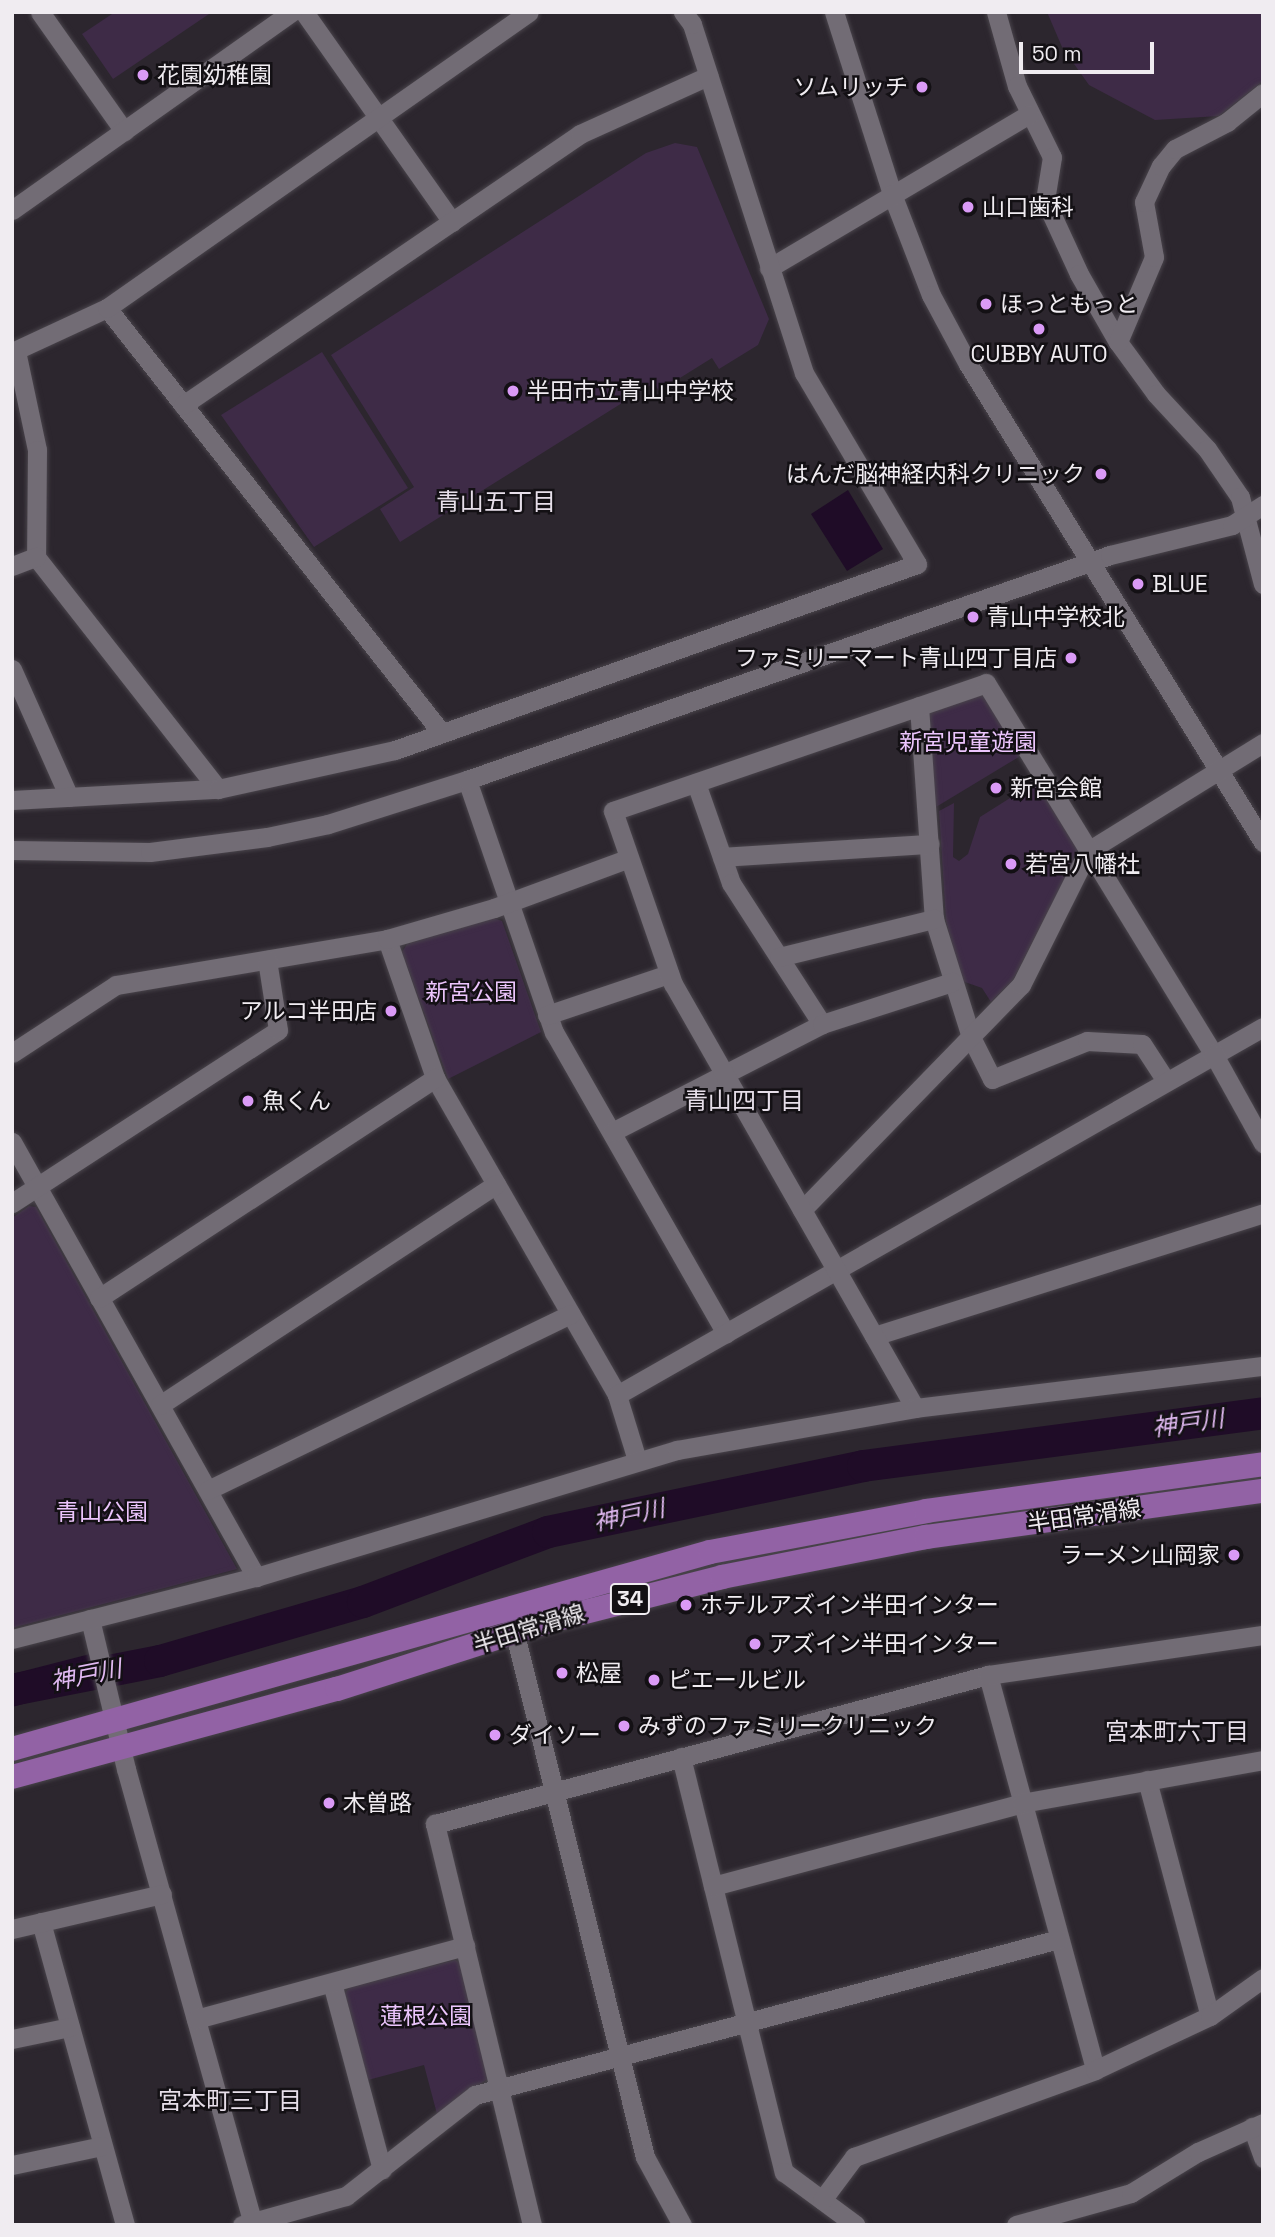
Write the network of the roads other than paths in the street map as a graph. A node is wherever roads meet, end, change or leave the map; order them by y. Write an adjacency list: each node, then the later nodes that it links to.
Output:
1 (40, 12): 12 (street)
2 (292, 12): 12 (street)
3 (304, 12): 11 (street)
4 (529, 12): 11 (street)
5 (684, 12): 8 (street)
6 (834, 12): 13 (street)
7 (996, 12): 10 (street)
8 (708, 76): 15 (street); 16 (street)
9 (1263, 93): 18 (street)
10 (1029, 114): 13 (street); 18 (street)
11 (379, 117): 15 (street); 17 (street)
12 (124, 131): 14 (street)
13 (892, 194): 16 (street); 23 (street)
14 (12, 210)
15 (452, 222): 20 (street)
16 (769, 268): 28 (street)
17 (107, 308): 19 (street); 20 (street)
18 (1118, 342): 21 (street)
19 (14, 352): 22 (street)
20 (183, 405): 28 (street)
21 (1255, 511): 23 (street); 25 (street)
22 (36, 557): 24 (street); 33 (street)
23 (1090, 562): 30 (street); 31 (street)
24 (12, 565)
25 (1263, 584)
26 (12, 670): 34 (street)
27 (919, 706): 32 (street); 37 (street); 39 (street)
28 (441, 732): 33 (street)
29 (1263, 743): 30 (street)
30 (1218, 771): 36 (street); 39 (street)
31 (467, 780): 38 (street); 42 (street)
32 (696, 783): 40 (street); 41 (street)
33 (218, 789): 34 (street)
34 (69, 797): 35 (street)
35 (12, 800)
36 (1263, 842)
37 (930, 844): 40 (street); 43 (street)
38 (12, 850)
39 (1088, 851): 52 (street); 54 (street)
40 (722, 857): 45 (street)
41 (629, 859): 42 (street); 47 (street)
42 (508, 902): 44 (street); 49 (street)
43 (934, 919): 45 (street); 48 (street)
44 (387, 939): 46 (street); 56 (street)
45 (779, 957): 50 (street)
46 (267, 960): 53 (street); 62 (street)
47 (669, 974): 49 (street); 55 (street)
48 (952, 982): 50 (street); 52 (street)
49 (547, 1015): 58 (street)
50 (822, 1024): 55 (street)
51 (1263, 1027): 54 (street)
52 (971, 1037): 57 (street); 64 (street)
53 (12, 1053)
54 (1214, 1055): 57 (street); 60 (street)
55 (724, 1074): 58 (street); 64 (street)
56 (435, 1078): 61 (street); 67 (street)
57 (1166, 1081): 66 (street)
58 (612, 1132): 69 (street)
59 (12, 1142): 62 (street)
60 (1263, 1143)
61 (496, 1184): 68 (street); 73 (street)
62 (36, 1187): 63 (street); 67 (street)
63 (12, 1203)
64 (802, 1210): 66 (street)
65 (1263, 1213): 70 (street)
66 (836, 1270): 69 (street); 70 (street)
67 (99, 1298): 73 (street)
68 (571, 1314): 72 (street); 77 (street)
69 (726, 1333): 72 (street)
70 (874, 1336): 74 (street)
71 (1263, 1366): 74 (street)
72 (618, 1395): 75 (street)
73 (160, 1405): 77 (street)
74 (915, 1408): 75 (street)
75 (637, 1461): 79 (street)
76 (1263, 1464): 80 (main road, 半田常滑線 / 34)
77 (208, 1490): 79 (street)
78 (1263, 1491): 82 (main road, 半田常滑線 / 34)
79 (256, 1577): 81 (street)
80 (508, 1607): 82 (street); 86 (main road, 半田常滑線 / 34)
81 (92, 1629): 84 (street); 86 (street)
82 (515, 1632): 87 (main road, 半田常滑線 / 34); 93 (street)
83 (1263, 1634): 85 (street)
84 (12, 1639)
85 (988, 1675): 89 (street); 94 (street)
86 (115, 1722): 87 (street); 88 (main road, 半田常滑線 / 34)
87 (121, 1748): 91 (main road, 半田常滑線 / 34); 96 (street)
88 (12, 1749)
89 (681, 1757): 93 (street); 95 (street)
90 (1263, 1760): 92 (street)
91 (12, 1777)
92 (1147, 1780): 94 (street); 103 (street)
93 (554, 1792): 100 (street); 108 (street)
94 (1022, 1803): 95 (street); 99 (street)
95 (713, 1885): 105 (street)
96 (162, 1894): 97 (street); 104 (street)
97 (41, 1922): 98 (street); 106 (street)
98 (12, 1929)
99 (1059, 1939): 105 (street); 109 (street)
100 (465, 1946): 102 (street); 110 (street)
101 (1263, 1978): 103 (street)
102 (332, 1983): 104 (street); 115 (street)
103 (1210, 2016): 109 (street)
104 (196, 2019): 117 (street)
105 (747, 2022): 108 (street); 116 (street)
106 (70, 2027): 107 (street); 112 (street)
107 (12, 2039)
108 (620, 2057): 110 (street); 120 (street)
109 (1094, 2070): 116 (street)
110 (501, 2089): 115 (street); 119 (street)
111 (1257, 2125): 113 (street); 122 (street)
112 (102, 2146): 114 (street); 118 (street)
113 (1263, 2158)
114 (12, 2165)
115 (382, 2169): 117 (street)
116 (822, 2200): 121 (street)
117 (249, 2224)
118 (125, 2225)
119 (532, 2225)
120 (682, 2225)
121 (856, 2225)
122 (1016, 2225)

